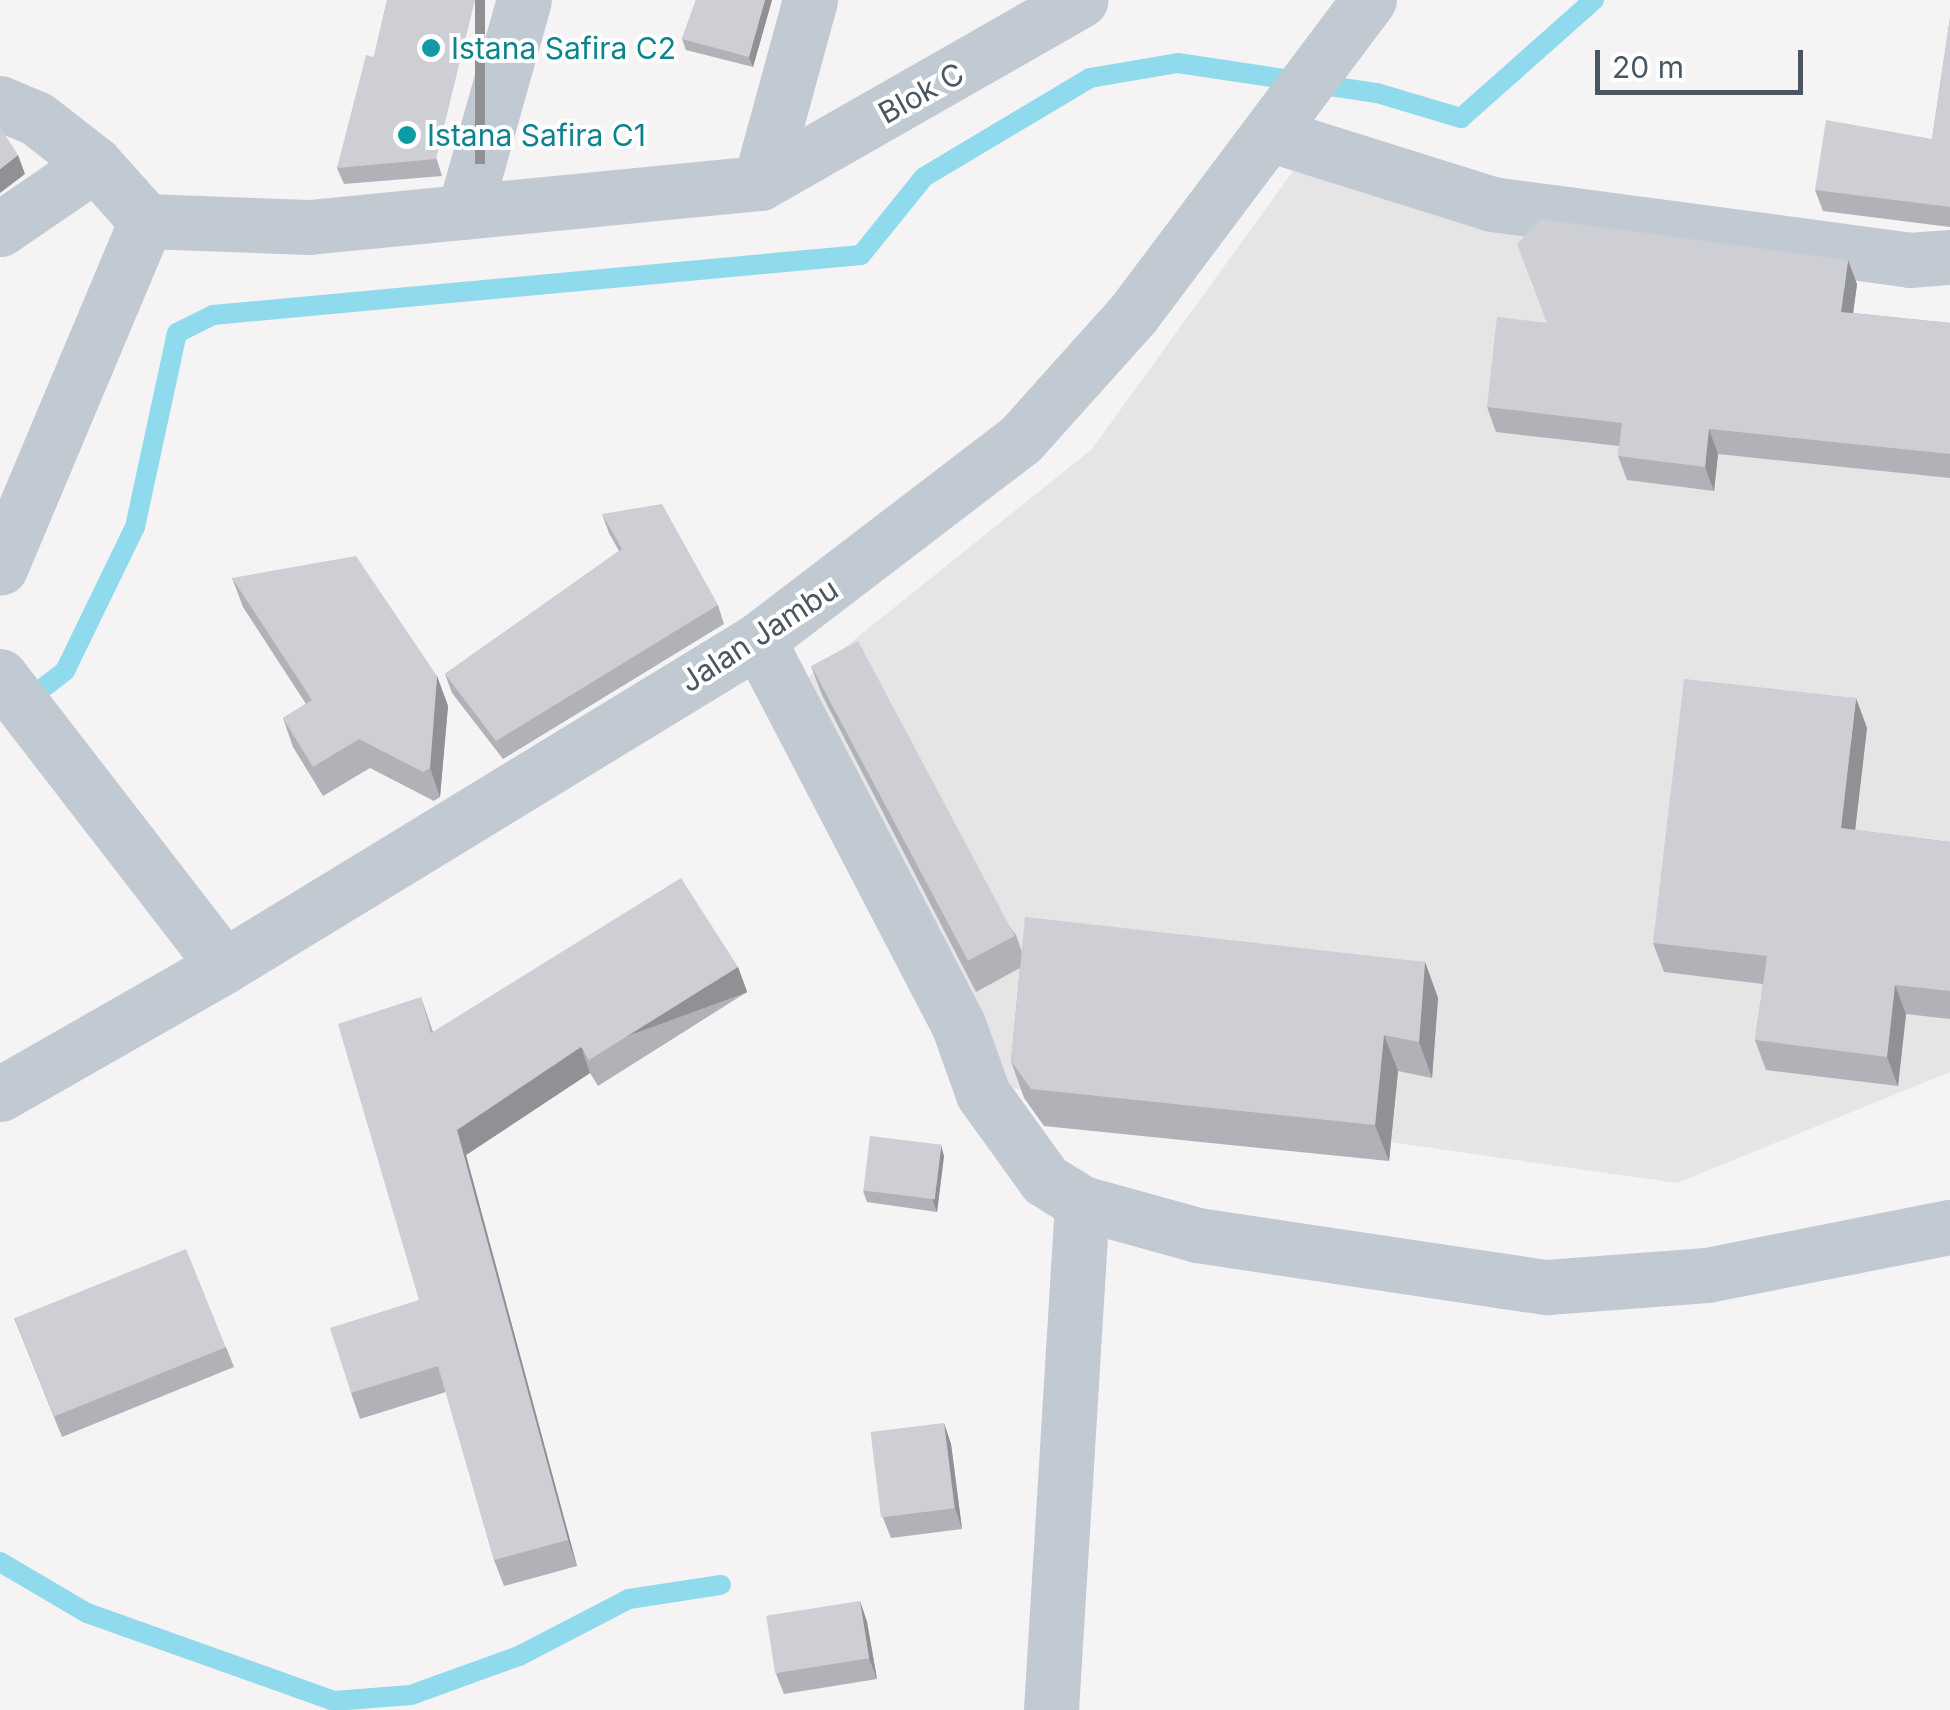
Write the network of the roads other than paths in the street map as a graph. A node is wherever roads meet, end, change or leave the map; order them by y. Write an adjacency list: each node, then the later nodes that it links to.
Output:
1 (524, 0): 9 (street)
2 (810, 0): 8 (street)
3 (1081, 0): 8 (street, Blok C)
4 (1369, 0): 6 (street, Jalan Jambu)
5 (0, 103): 7 (street)
6 (1280, 121): 12 (street); 14 (street, Jalan Jambu)
7 (95, 164): 10 (street); 11 (street)
8 (760, 183): 9 (street, Blok C)
9 (464, 212): 10 (street, Blok C)
10 (146, 221): 13 (street)
11 (0, 229)
12 (1950, 257)
13 (0, 568)
14 (758, 640): 16 (street, Jalan Jambu); 18 (street)
15 (0, 676): 16 (street)
16 (224, 966): 17 (street, Jalan Jambu)
17 (0, 1094)
18 (1082, 1204): 19 (street); 20 (street)
19 (1950, 1227)
20 (1051, 1710)

